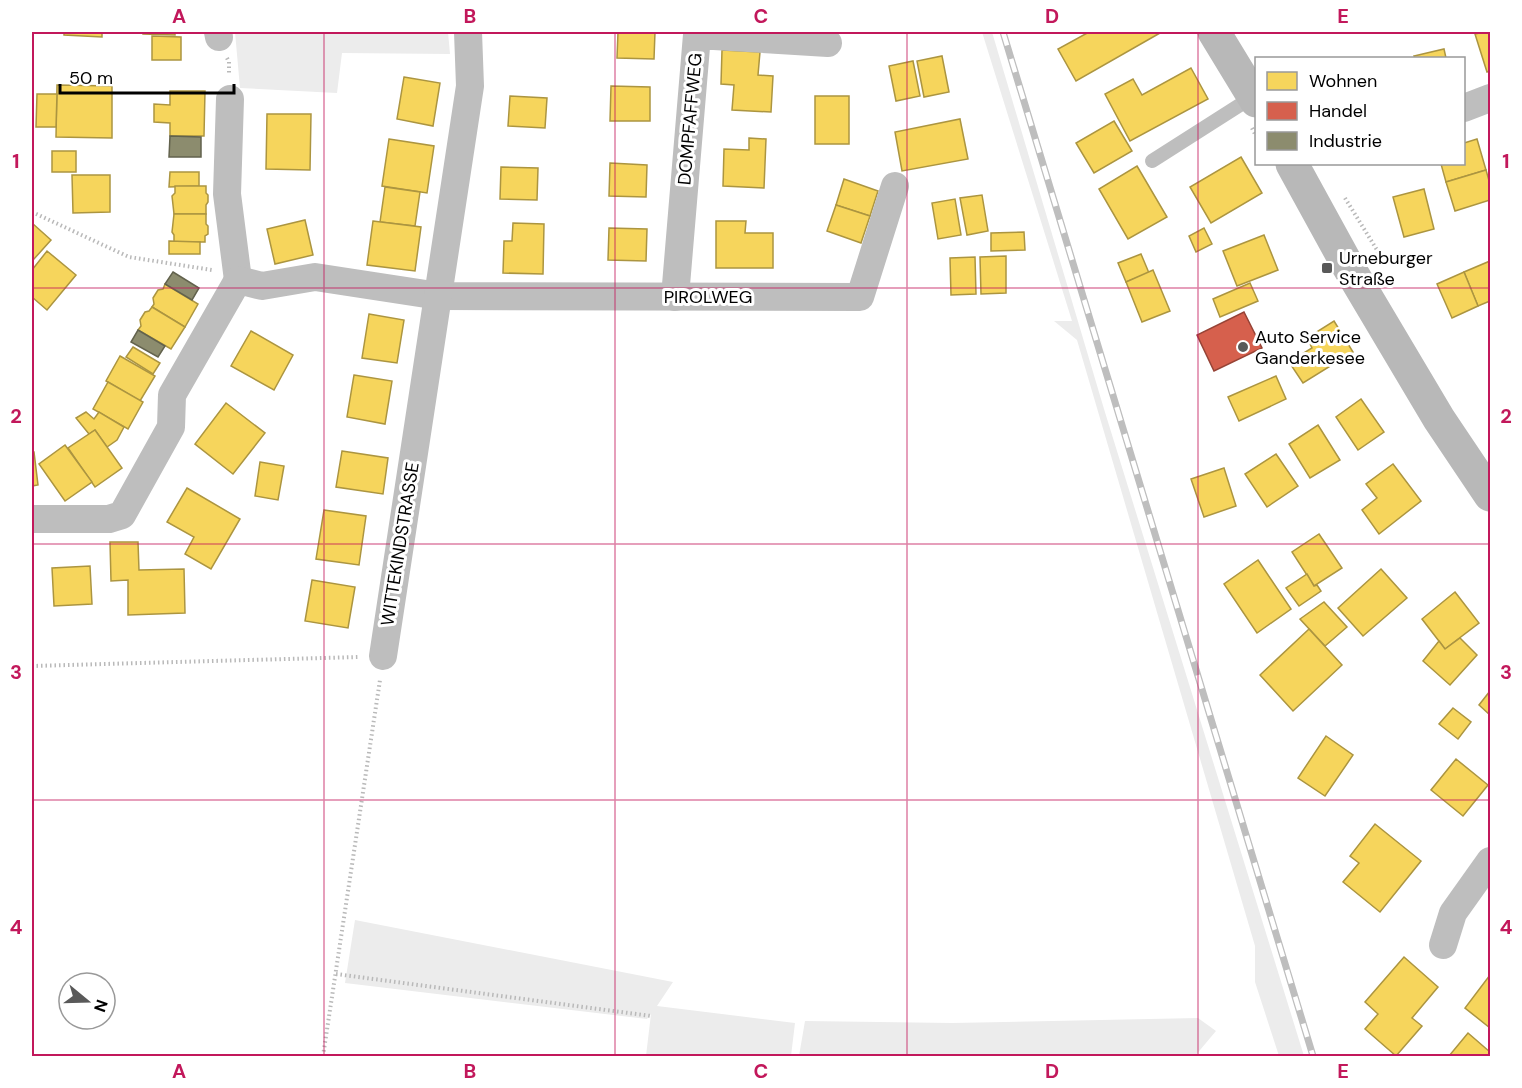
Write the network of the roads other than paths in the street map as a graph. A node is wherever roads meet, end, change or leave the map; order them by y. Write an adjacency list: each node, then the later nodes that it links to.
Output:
1 (468, 32): 12 (street, WITTEKINDSTRASSE)
2 (1214, 32): 4 (street)
3 (828, 43): 13 (street, DOMPFAFFWEG)
4 (1255, 98): 8 (lane)
5 (1491, 98): 7 (street)
6 (230, 99): 11 (street)
7 (1465, 108)
8 (1152, 161)
9 (1300, 166): 14 (street)
10 (895, 186): 13 (street, PIROLWEG)
11 (238, 280): 12 (street, PIROLWEG); 15 (street)
12 (439, 296): 13 (street, PIROLWEG); 16 (street, WITTEKINDSTRASSE)
13 (675, 297)
14 (1491, 495)
15 (32, 519)
16 (383, 656)
17 (1491, 861): 18 (street)
18 (1443, 945)

